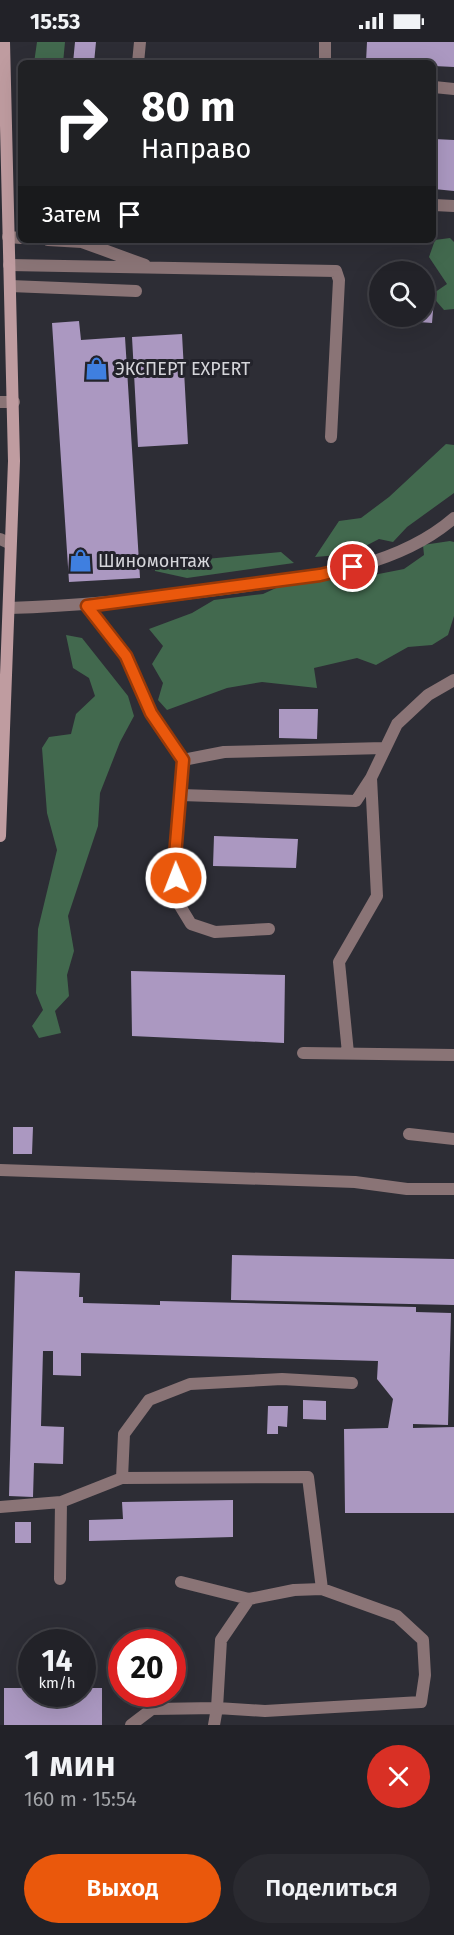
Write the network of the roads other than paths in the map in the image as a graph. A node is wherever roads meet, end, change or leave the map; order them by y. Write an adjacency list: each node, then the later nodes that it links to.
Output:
1 (4, 42): 10 (street)
2 (140, 42): 4 (lane)
3 (325, 42): 5 (lane)
4 (138, 60)
5 (325, 60)
6 (436, 87): 7 (lane)
7 (454, 89)
8 (436, 205): 9 (lane)
9 (454, 206)
10 (15, 238): 12 (street)
11 (85, 243): 13 (lane)
12 (9, 265): 13 (lane); 14 (street)
13 (155, 268): 18 (lane)
14 (10, 286): 15 (lane); 17 (street)
15 (136, 291)
16 (0, 402): 17 (lane)
17 (14, 402): 20 (street)
18 (331, 437)
19 (454, 518): 21 (lane)
20 (5, 541): 22 (street)
21 (87, 606): 22 (lane); 26 (lane)
22 (9, 608): 24 (street)
23 (454, 680): 25 (lane)
24 (2, 734): 29 (street)
25 (384, 748): 26 (lane); 27 (lane)
26 (183, 760): 28 (lane)
27 (371, 778): 28 (lane); 32 (lane)
28 (181, 795): 30 (lane)
29 (0, 836)
30 (269, 929)
31 (303, 1053): 32 (lane)
32 (348, 1053): 33 (lane)
33 (454, 1055)
34 (409, 1134): 35 (lane)
35 (454, 1139)
36 (0, 1170): 37 (lane)
37 (454, 1189)
38 (352, 1383): 39 (lane)
39 (123, 1478): 40 (lane); 44 (lane)
40 (62, 1502): 41 (lane); 42 (lane)
41 (0, 1507)
42 (60, 1579)
43 (181, 1582): 45 (lane)
44 (322, 1589): 45 (lane); 46 (lane)
45 (249, 1599): 46 (lane)
46 (217, 1708): 47 (lane); 48 (lane)
47 (131, 1725)
48 (214, 1725)

